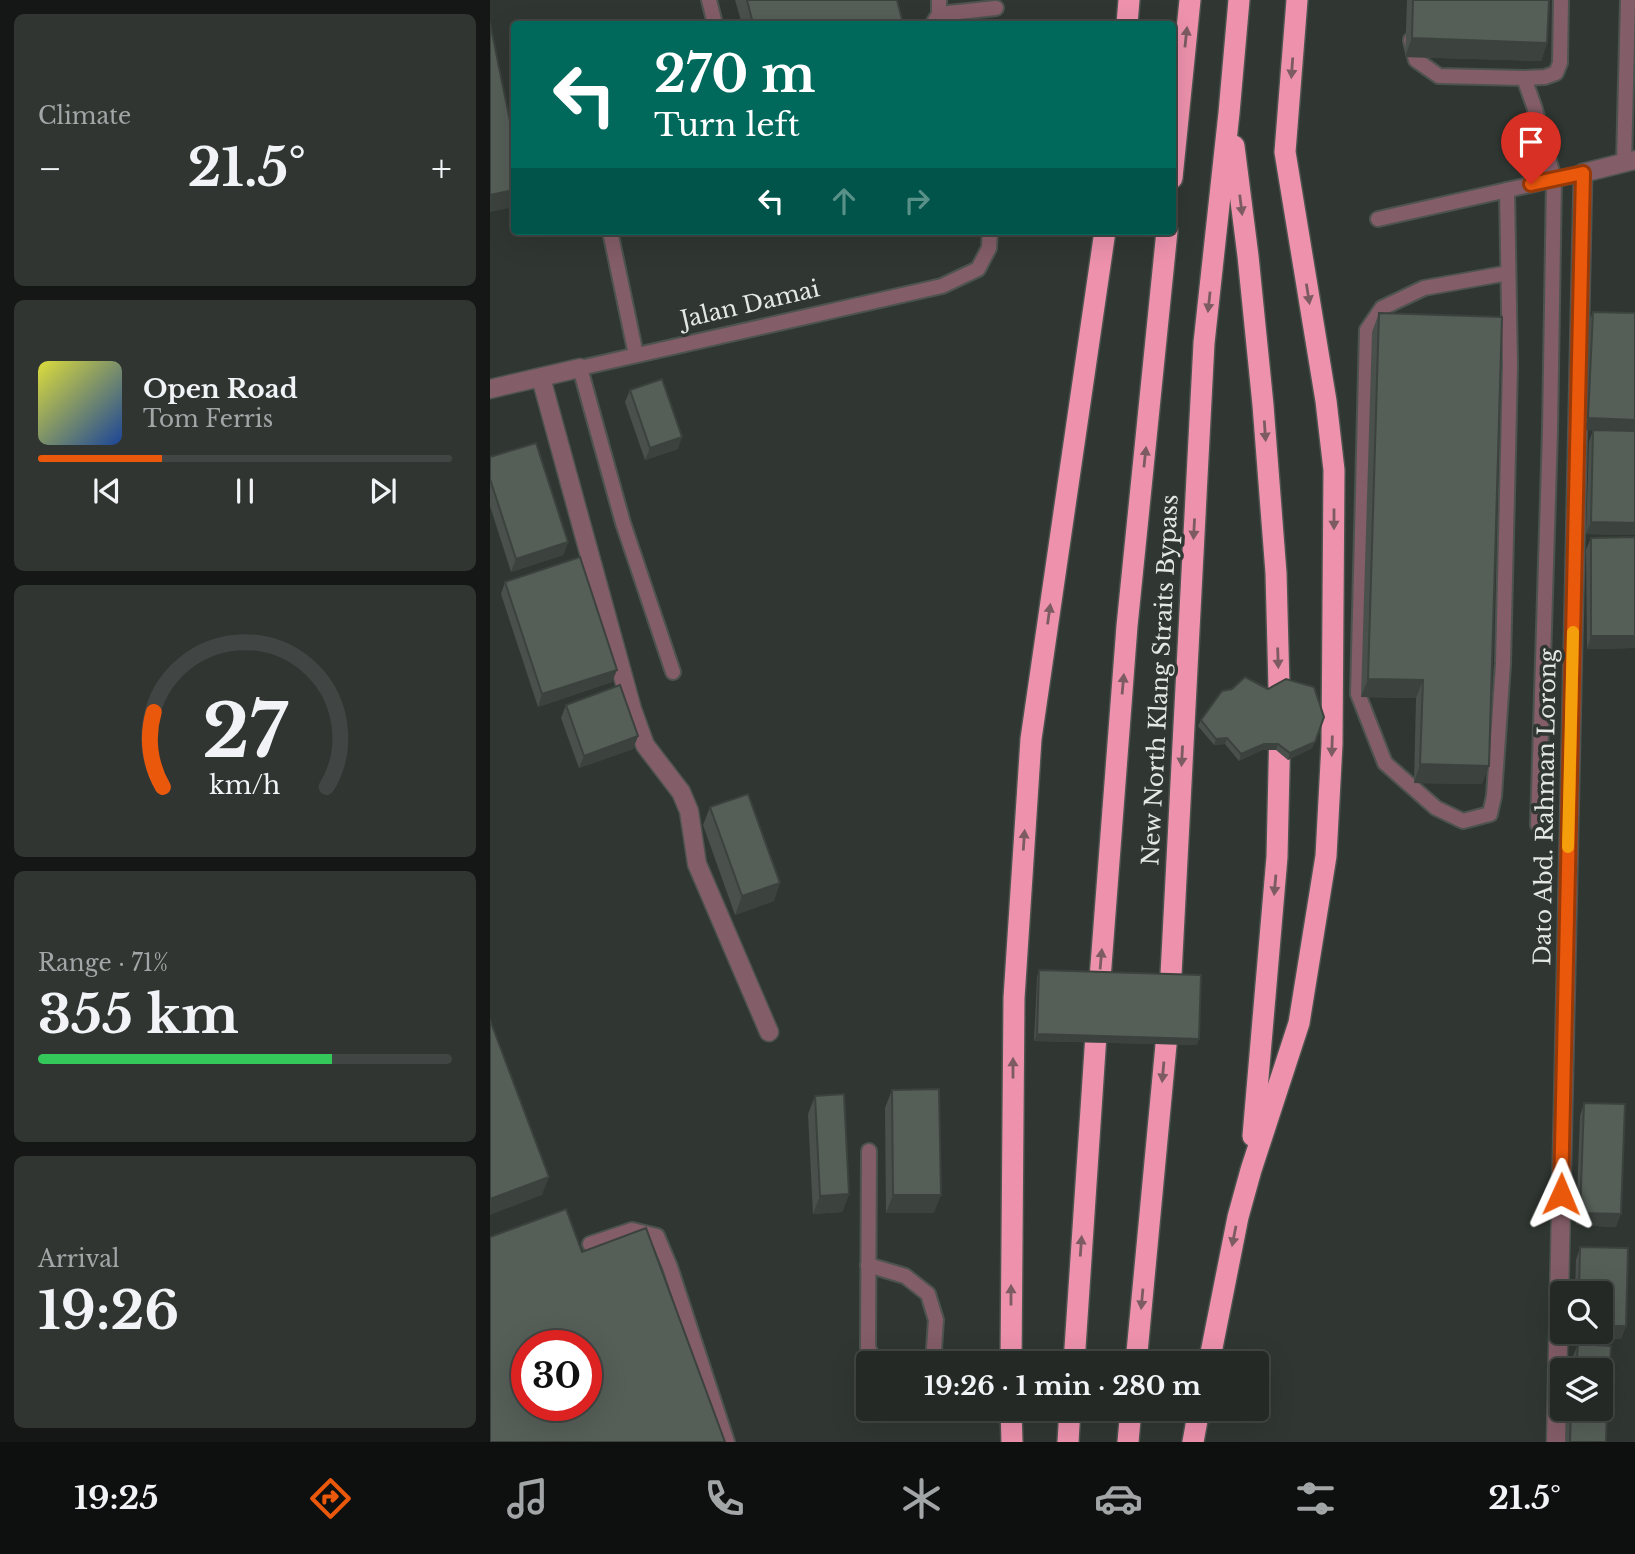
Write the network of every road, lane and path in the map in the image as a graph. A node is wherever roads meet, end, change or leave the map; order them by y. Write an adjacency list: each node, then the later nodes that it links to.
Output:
1 (709, 0): 10 (lane)
2 (1129, 0): 11 (highway)
3 (1190, 0): 16 (highway, one-way to 3)
4 (1238, 0): 15 (highway, New North Klang Straits Bypass)
5 (1297, 0): 35 (highway, one-way to 35)
6 (1562, 0): 14 (lane)
7 (1628, 0): 13 (lane)
8 (996, 4): 9 (lane)
9 (937, 13)
10 (714, 21)
11 (1127, 21)
12 (1410, 24): 14 (lane)
13 (1631, 35): 17 (lane)
14 (1524, 78): 19 (lane)
15 (1229, 113): 35 (highway, one-way to 35); 42 (highway, New North Klang Straits Bypass, one-way to 42)
16 (1176, 138)
17 (1629, 161): 18 (street)
18 (1583, 173): 19 (lane); 53 (street, Dato Abd. Rahman Lorong)
19 (1554, 179): 20 (lane); 32 (lane)
20 (1507, 190): 21 (lane); 26 (lane)
21 (1378, 219)
22 (611, 235): 27 (lane)
23 (990, 235): 27 (lane, Jalan Damai)
24 (1104, 235): 40 (highway, one-way to 24)
25 (1167, 235): 41 (highway, New North Klang Straits Bypass, one-way to 25)
26 (1508, 273): 26 (lane)
27 (636, 355): 28 (lane, Jalan Damai)
28 (580, 368): 29 (street, Jalan Damai); 31 (lane)
29 (541, 378): 30 (street, Jalan Damai); 33 (street)
30 (490, 389)
31 (673, 672)
32 (1538, 825)
33 (769, 1032)
34 (869, 1152): 37 (lane)
35 (1251, 1170): 43 (highway, one-way to 43)
36 (590, 1244): 48 (lane)
37 (868, 1265): 38 (lane); 39 (lane)
38 (869, 1351)
39 (934, 1351)
40 (1011, 1351)
41 (1075, 1351)
42 (1137, 1351)
43 (1211, 1351)
44 (1011, 1421): 49 (highway)
45 (1069, 1421): 50 (highway)
46 (1130, 1421): 51 (highway)
47 (1196, 1421): 52 (highway)
48 (727, 1442)
49 (1012, 1442)
50 (1068, 1442)
51 (1128, 1442)
52 (1192, 1442)
53 (1556, 1442)

